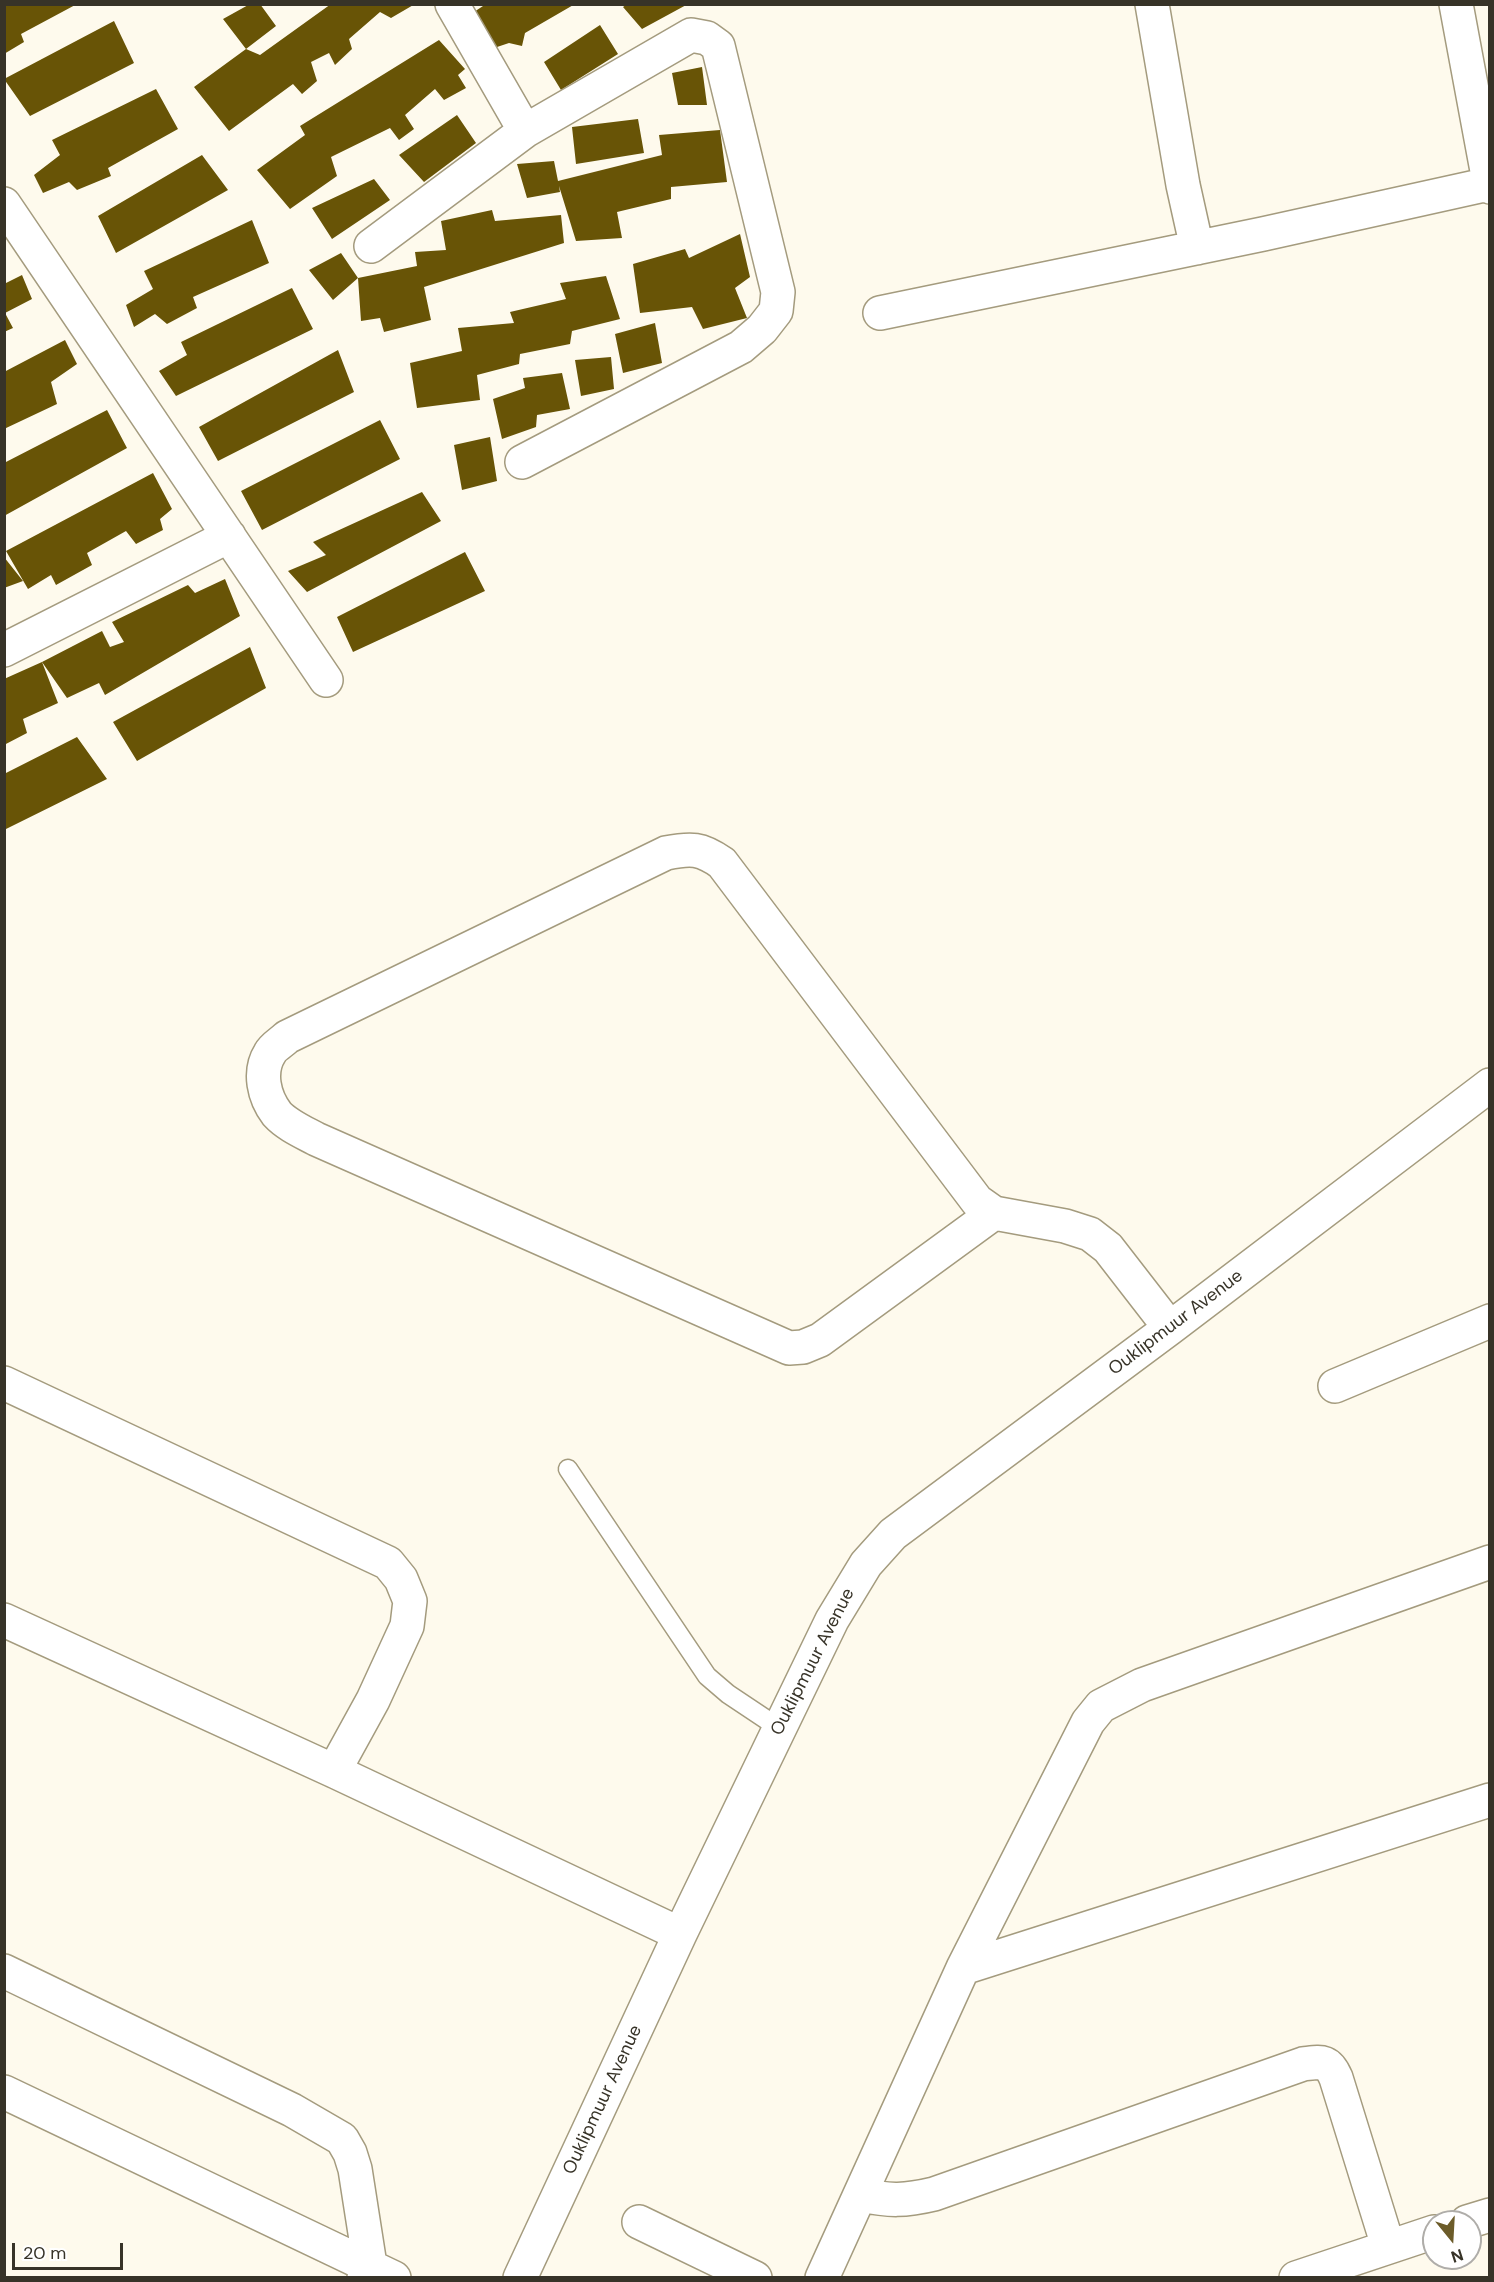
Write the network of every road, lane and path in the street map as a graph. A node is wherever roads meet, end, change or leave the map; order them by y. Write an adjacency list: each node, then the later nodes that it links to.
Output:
1 (452, 4): 4 (street)
2 (1152, 4): 8 (street)
3 (1456, 4): 5 (street)
4 (525, 131): 7 (street); 10 (street)
5 (1489, 186): 8 (street)
6 (4, 204): 11 (street)
7 (370, 246)
8 (1197, 248): 9 (street)
9 (880, 313)
10 (522, 462)
11 (229, 536): 12 (street); 13 (street)
12 (4, 650)
13 (326, 680)
14 (1490, 1085): 17 (street, Ouklipmuur Avenue)
15 (994, 1213): 15 (street); 17 (street)
16 (1490, 1321): 19 (street)
17 (1170, 1328): 23 (street, Ouklipmuur Avenue)
18 (4, 1383): 24 (street)
19 (1335, 1386)
20 (568, 1469): 23 (lane)
21 (1490, 1562): 27 (street)
22 (4, 1620): 24 (street)
23 (779, 1728): 26 (street, Ouklipmuur Avenue)
24 (334, 1771): 26 (street)
25 (1490, 1800): 27 (street)
26 (680, 1934): 35 (street, Ouklipmuur Avenue)
27 (963, 1968): 30 (street)
28 (4, 1971): 34 (street)
29 (4, 2092): 34 (street)
30 (861, 2195): 33 (street); 37 (street)
31 (639, 2222): 36 (street)
32 (1422, 2236): 33 (street)
33 (1388, 2246): 38 (street)
34 (376, 2273)
35 (520, 2277)
36 (755, 2277)
37 (822, 2277)
38 (1296, 2277)

